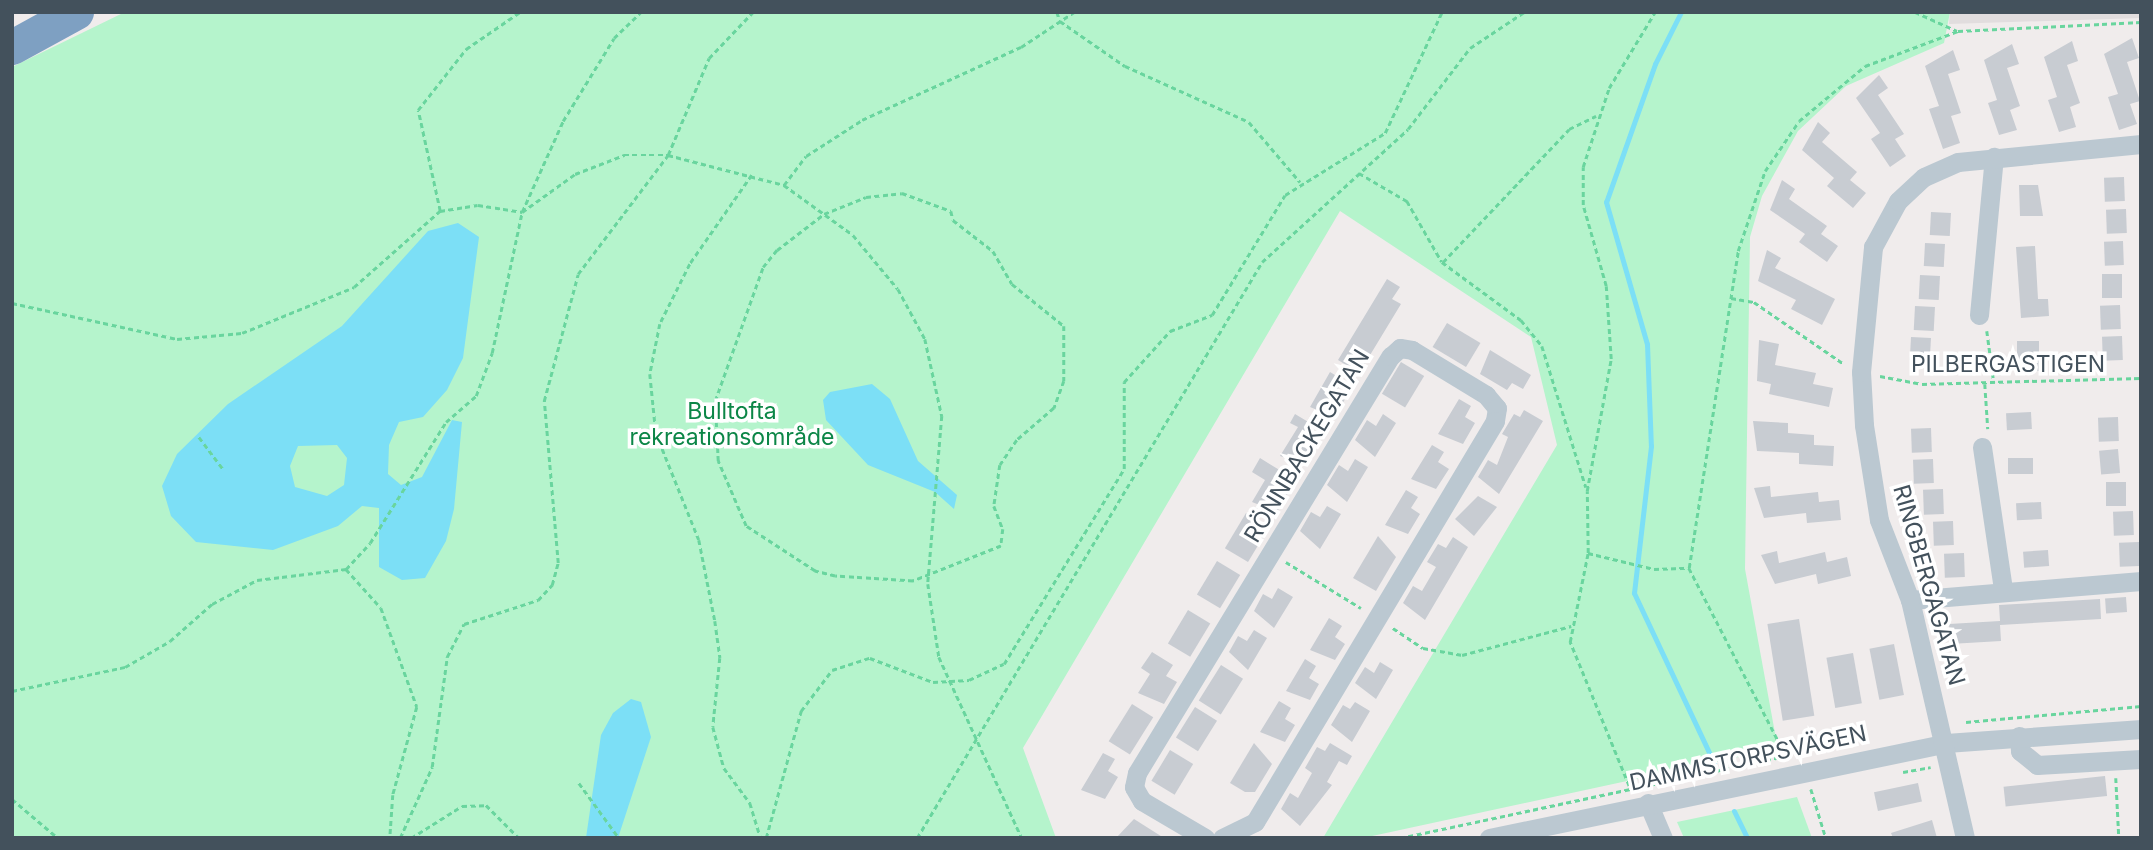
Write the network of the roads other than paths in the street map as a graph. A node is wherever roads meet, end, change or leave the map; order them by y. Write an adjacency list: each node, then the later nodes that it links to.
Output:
1 (28, 12): 3 (highway)
2 (76, 12): 4 (highway)
3 (12, 23)
4 (12, 47)
5 (2141, 144): 6 (street, RINGBERGAGATAN)
6 (1994, 157): 7 (street); 11 (street, RINGBERGAGATAN)
7 (1979, 315)
8 (1982, 447): 10 (street)
9 (2141, 582): 10 (street)
10 (2003, 590): 11 (street)
11 (1910, 600): 14 (street, RINGBERGAGATAN)
12 (2141, 729): 13 (street, DAMMSTORPSVÄGEN)
13 (2019, 736): 14 (street, DAMMSTORPSVÄGEN); 15 (street)
14 (1946, 743): 16 (street, DAMMSTORPSVÄGEN); 21 (street, RINGBERGAGATAN)
15 (2141, 759)
16 (1648, 803): 19 (street, DAMMSTORPSVÄGEN); 20 (street)
17 (1205, 838): 18 (street, RÖNNBACKEGATAN)
18 (1222, 838)
19 (1489, 838)
20 (1663, 838)
21 (1965, 838)

